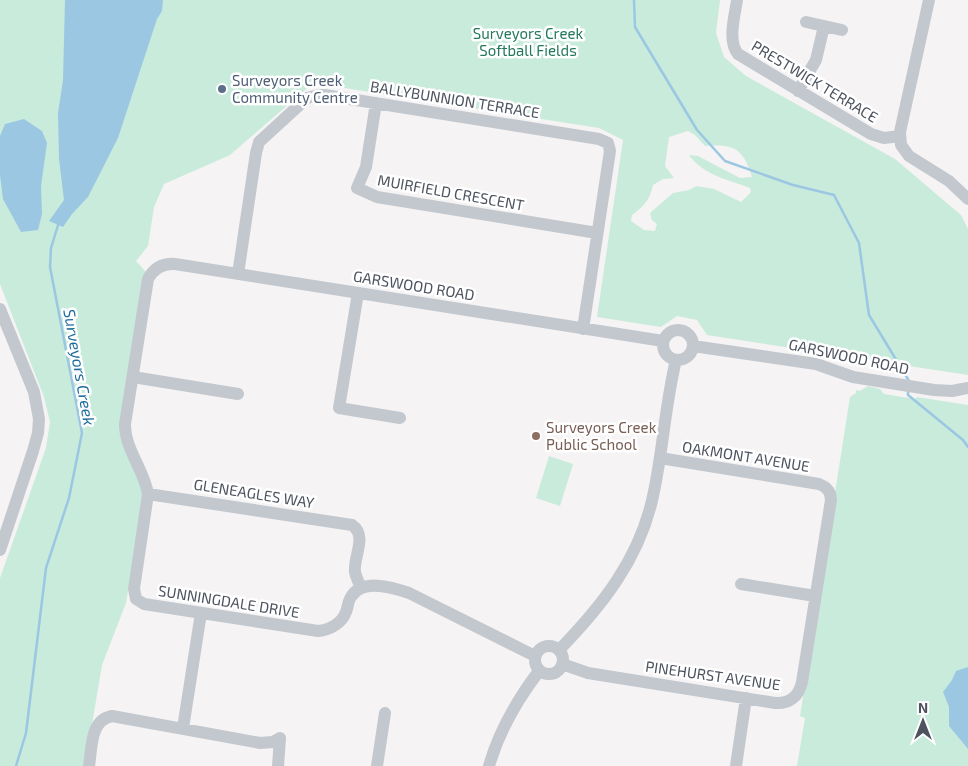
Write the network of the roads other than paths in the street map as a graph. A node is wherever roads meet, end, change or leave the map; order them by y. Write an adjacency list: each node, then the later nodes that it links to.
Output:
1 (737, 0): 6 (street, PRESTWICK TERRACE)
2 (929, 0): 8 (street)
3 (806, 22): 4 (street)
4 (824, 26): 5 (street); 6 (street)
5 (842, 30)
6 (798, 91): 8 (street, PRESTWICK TERRACE)
7 (376, 104): 10 (street, BALLYBUNNION TERRACE); 10 (street, MUIRFIELD CRESCENT); 12 (street, BALLYBUNNION TERRACE)
8 (900, 136): 9 (street)
9 (968, 199)
10 (597, 233): 15 (street, BALLYBUNNION TERRACE)
11 (160, 267): 12 (street, GARSWOOD ROAD); 20 (street, SUNNINGDALE DRIVE)
12 (238, 274): 13 (street, GARSWOOD ROAD)
13 (358, 293): 15 (street, GARSWOOD ROAD); 23 (street)
14 (0, 309): 16 (street)
15 (583, 329): 17 (street, GARSWOOD ROAD)
16 (5, 338): 27 (street)
17 (663, 341): 18 (street); 19 (street)
18 (693, 346): 19 (street); 21 (street, GARSWOOD ROAD)
19 (676, 360): 24 (street)
20 (133, 377): 22 (street); 26 (street, SUNNINGDALE DRIVE)
21 (968, 388)
22 (238, 394)
23 (400, 418)
24 (660, 458): 25 (street, OAKMONT AVENUE); 32 (street)
25 (827, 488): 30 (street, PINEHURST AVENUE)
26 (148, 494): 29 (street, GLENEAGLES WAY); 31 (street, SUNNINGDALE DRIVE)
27 (0, 550)
28 (741, 584): 30 (street)
29 (361, 588): 31 (street, SUNNINGDALE DRIVE); 33 (street)
30 (815, 596): 36 (street, PINEHURST AVENUE)
31 (201, 613): 38 (street)
32 (559, 650): 33 (street); 34 (street)
33 (535, 656): 35 (street)
34 (562, 664): 35 (street); 36 (street, PINEHURST AVENUE)
35 (539, 671): 42 (street)
36 (746, 698): 43 (street)
37 (385, 713): 41 (street)
38 (183, 728): 39 (street); 40 (street)
39 (89, 766)
40 (278, 766)
41 (376, 766)
42 (489, 766)
43 (736, 766)

